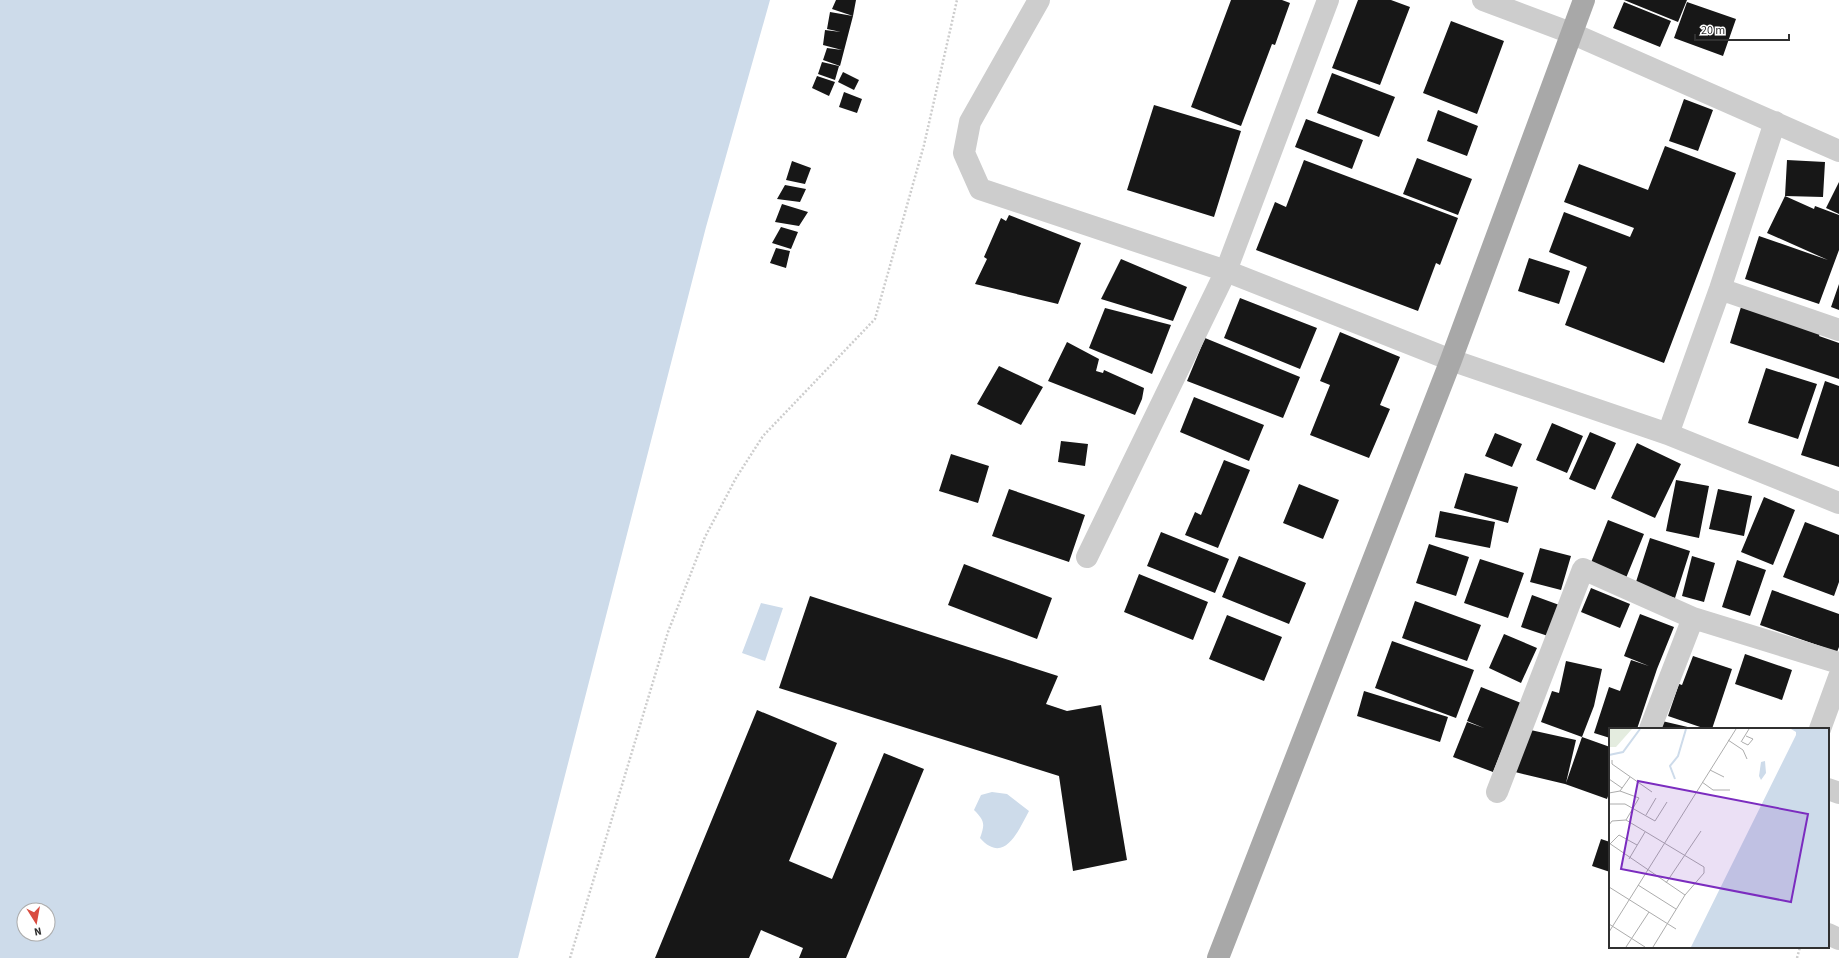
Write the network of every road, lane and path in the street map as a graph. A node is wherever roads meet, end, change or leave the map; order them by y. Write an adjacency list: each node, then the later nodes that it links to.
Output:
1 (957, 0): 27 (path)
2 (1039, 0): 9 (street)
3 (1328, 0): 9 (street)
4 (1483, 0): 6 (street)
5 (1584, 0): 6 (main road)
6 (1571, 34): 7 (street); 12 (main road)
7 (1775, 122): 8 (street); 10 (street)
8 (1839, 151)
9 (1226, 271): 12 (street); 15 (street)
10 (1720, 289): 11 (street); 13 (street)
11 (1839, 330)
12 (1451, 360): 13 (street); 28 (main road)
13 (1668, 434): 14 (street)
14 (1839, 503)
15 (1087, 557)
16 (1693, 618): 17 (street); 19 (street); 22 (street)
17 (1839, 663)
18 (1839, 678): 20 (street)
19 (1650, 728)
20 (1820, 728)
21 (1829, 790): 23 (street)
22 (1498, 792)
23 (1839, 793)
24 (1829, 935): 25 (street)
25 (1839, 940)
26 (1800, 948): 29 (path)
27 (570, 958)
28 (1218, 958)
29 (1797, 958)

